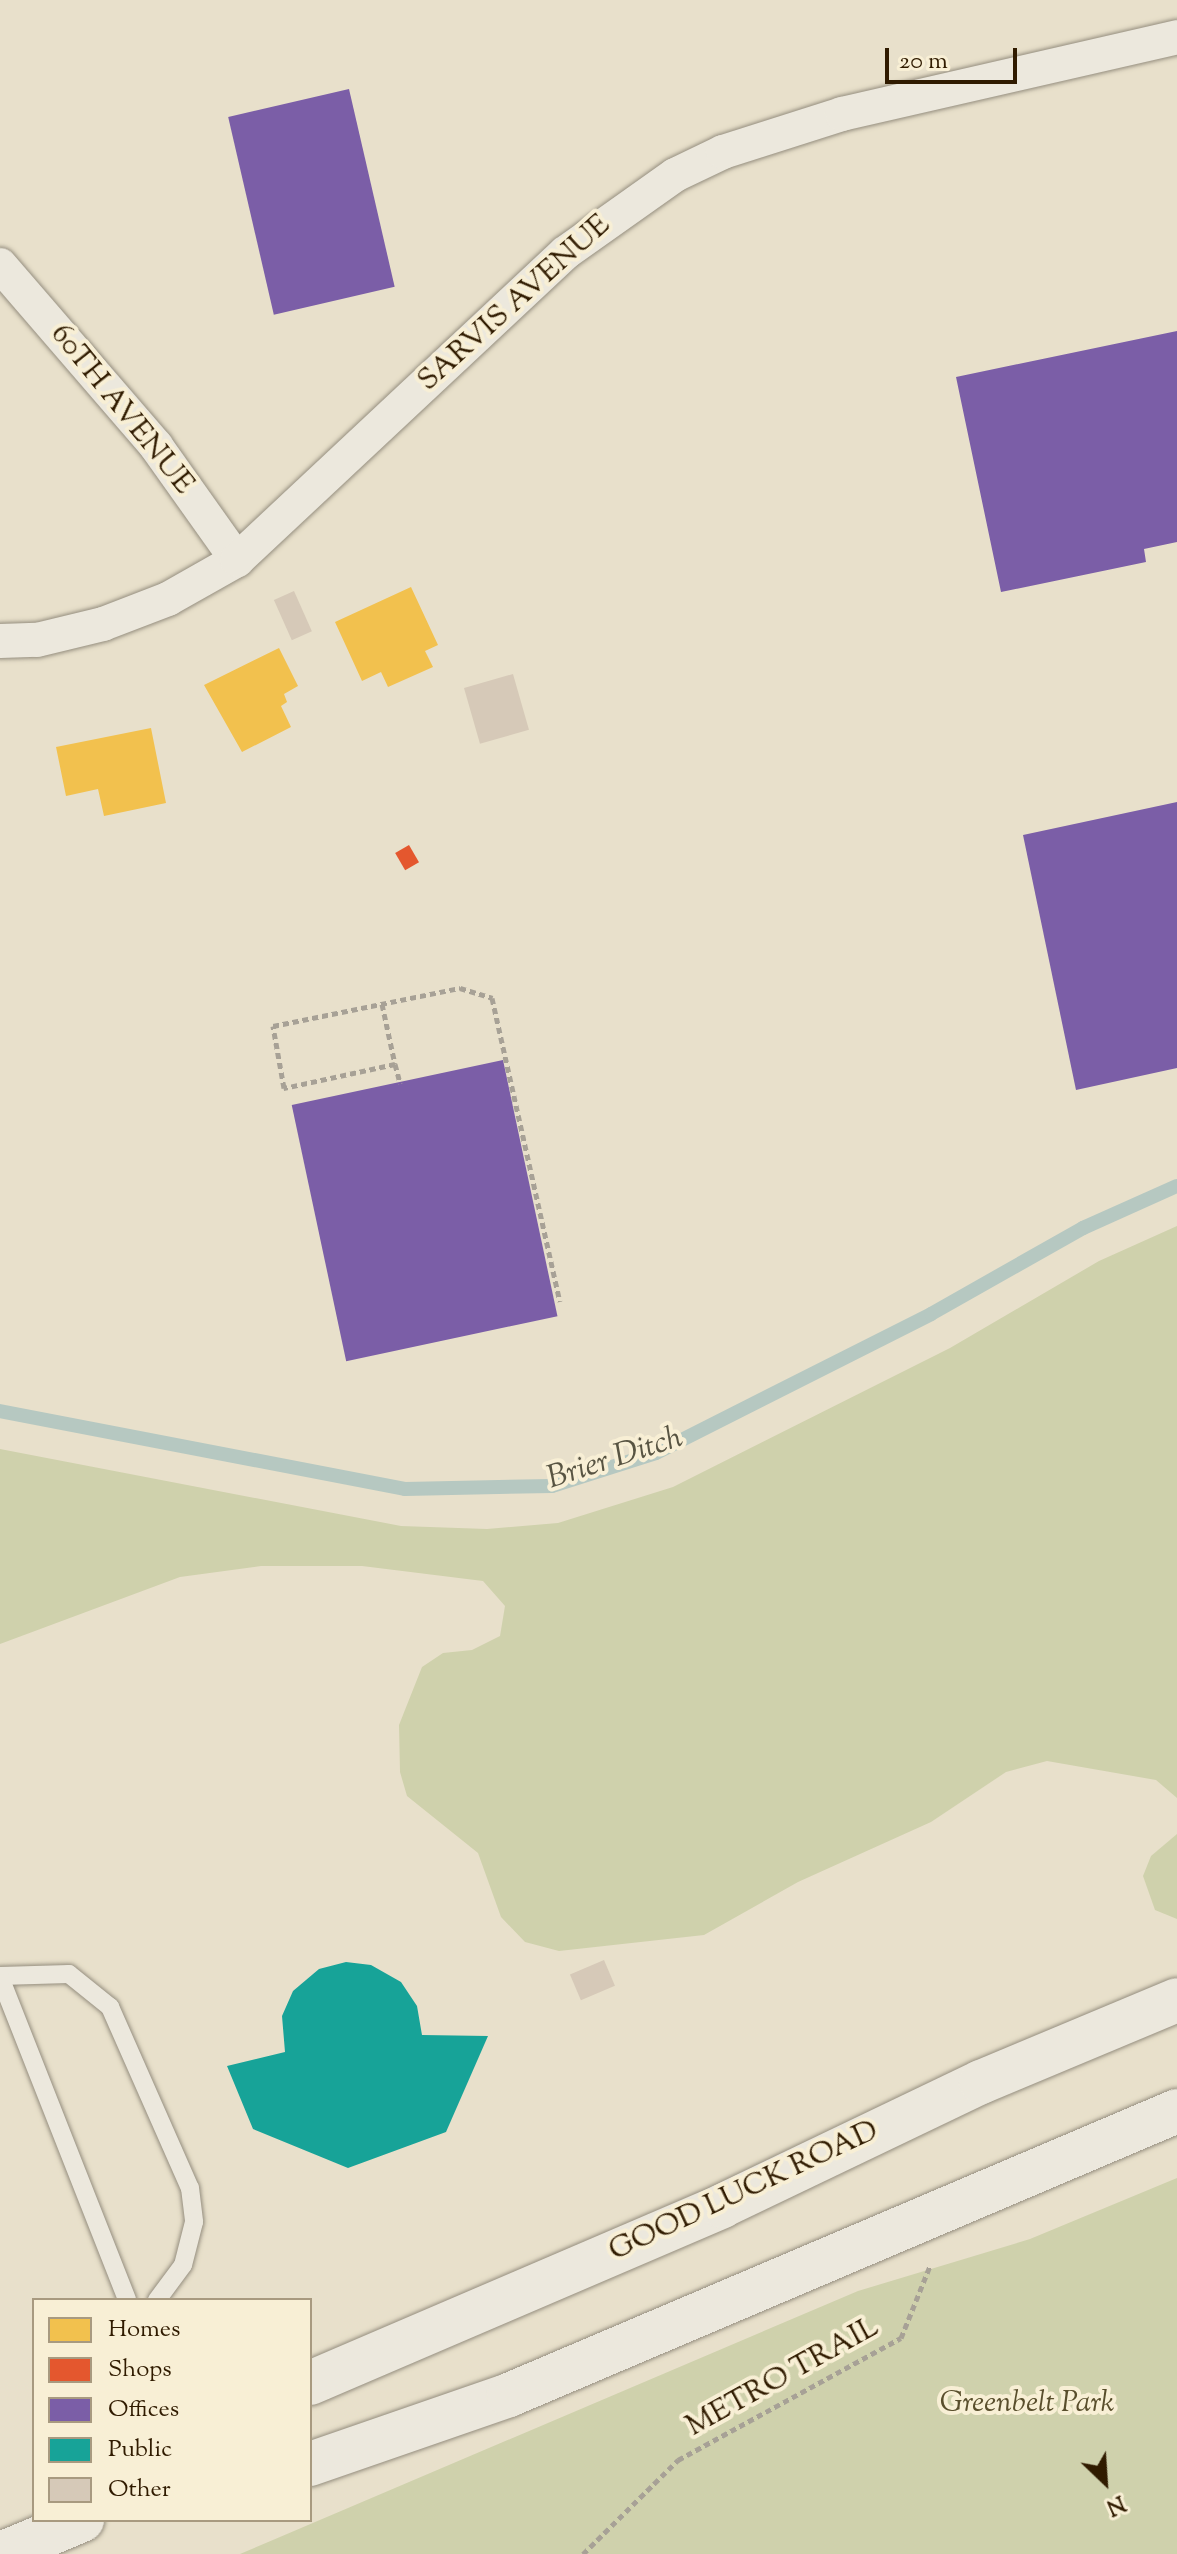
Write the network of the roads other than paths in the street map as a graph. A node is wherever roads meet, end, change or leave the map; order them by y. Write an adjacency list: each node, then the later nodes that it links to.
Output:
1 (1177, 37): 3 (street, SARVIS AVENUE)
2 (0, 265): 3 (street, 60TH AVENUE)
3 (237, 560): 4 (street, SARVIS AVENUE)
4 (0, 641)
5 (0, 1976): 8 (lane); 9 (lane)
6 (1177, 2000): 10 (main road, GOOD LUCK ROAD)
7 (1177, 2111): 11 (main road)
8 (126, 2298)
9 (158, 2298)
10 (312, 2382)
11 (312, 2463)
12 (77, 2522): 13 (main road)
13 (1, 2554)

